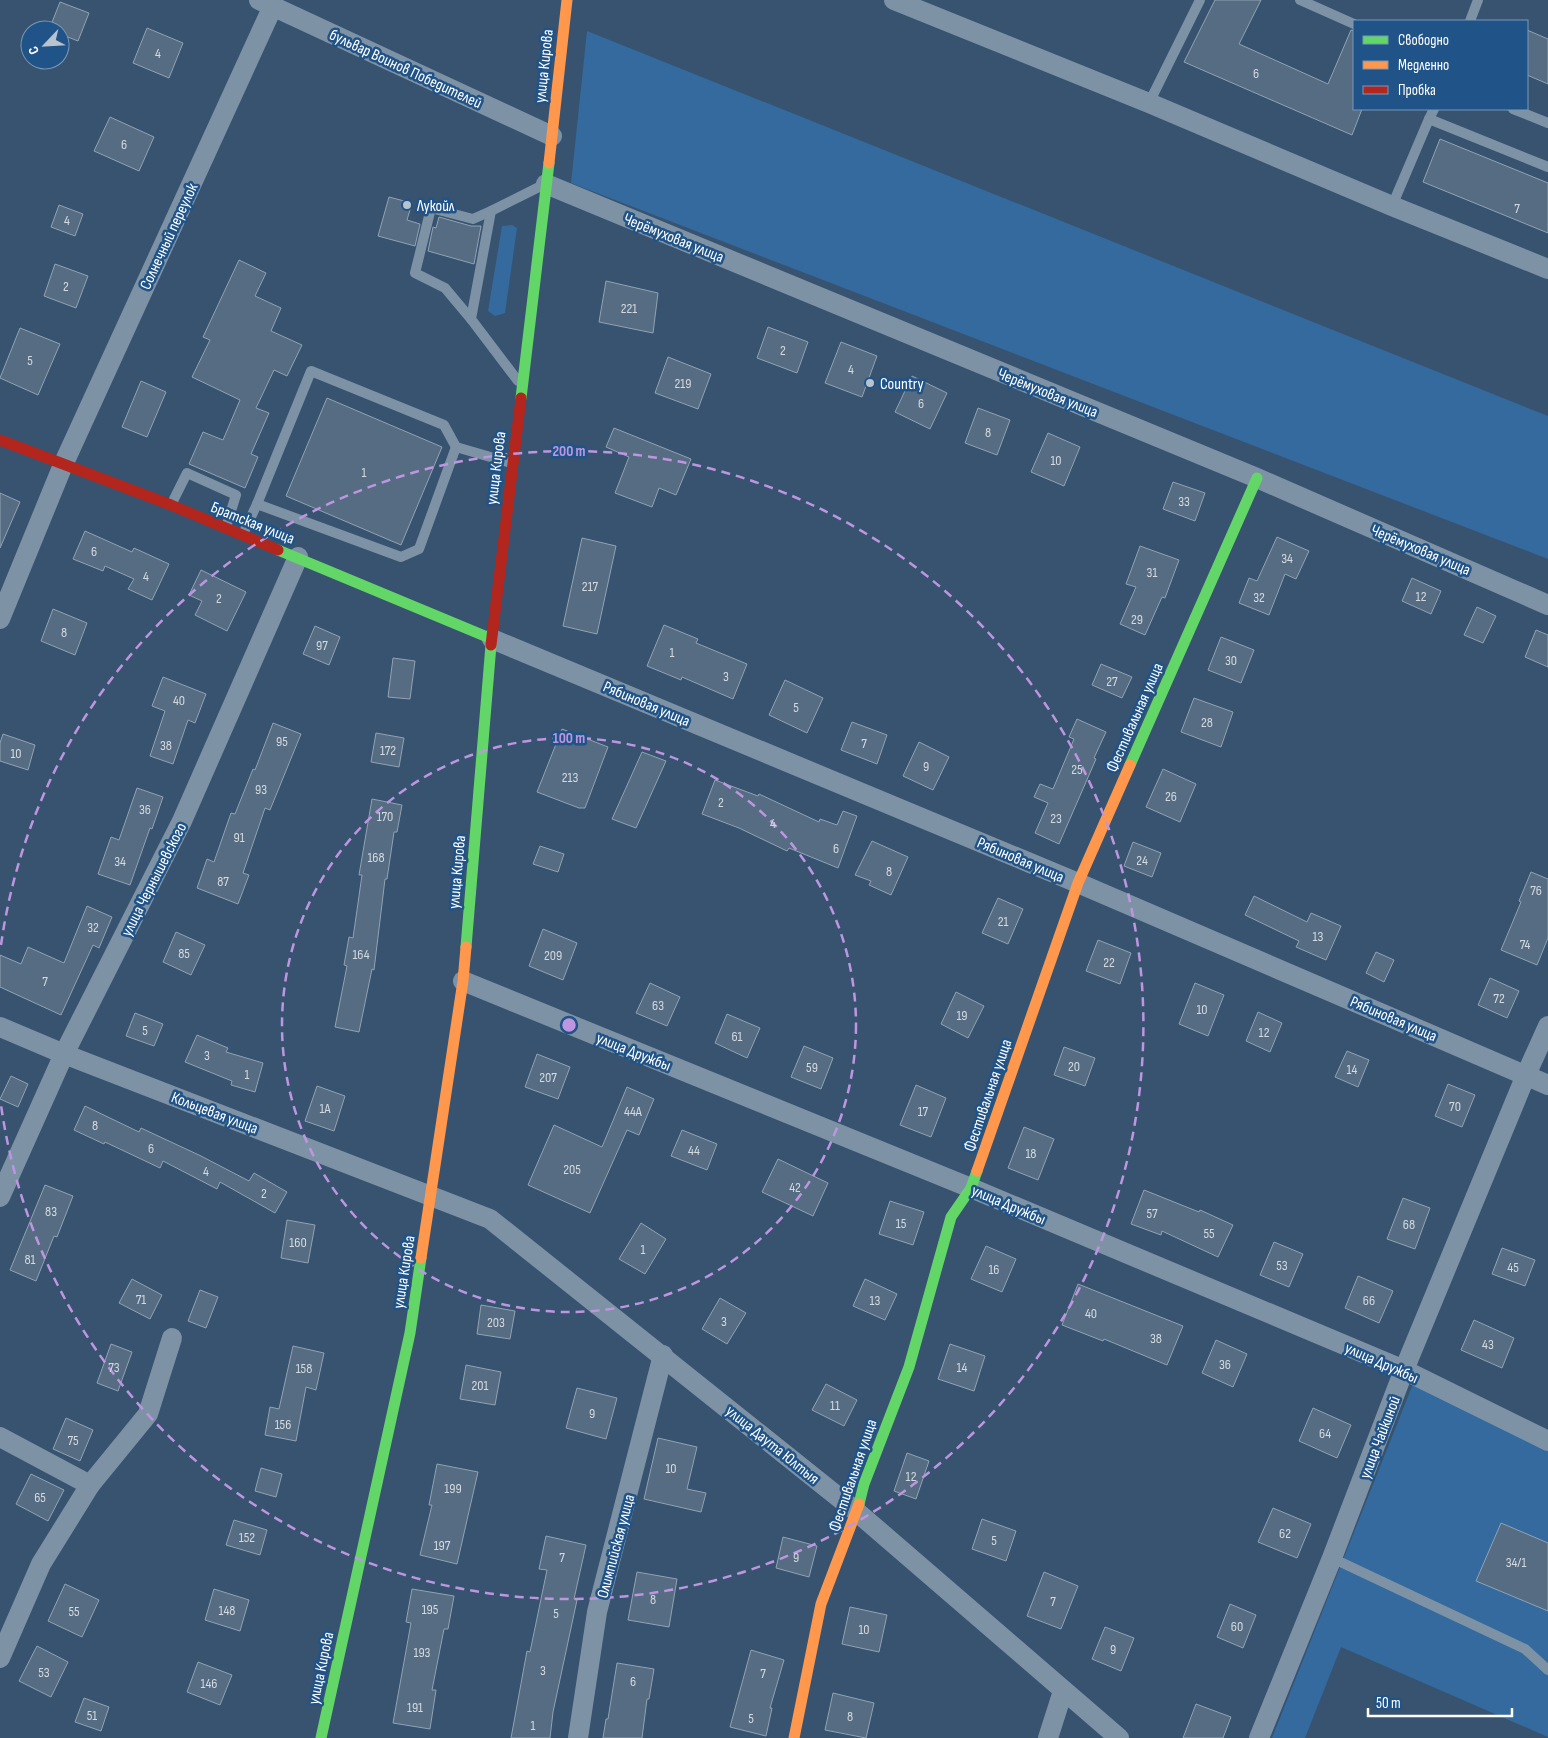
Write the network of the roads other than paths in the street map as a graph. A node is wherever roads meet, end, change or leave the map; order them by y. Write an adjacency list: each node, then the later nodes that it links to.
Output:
1 (567, 0): 14 (main road, улица Кирова)
2 (894, 0): 9 (street)
3 (1200, 0): 9 (lane)
4 (1300, 0): 8 (lane)
5 (1478, 0): 7 (lane)
6 (266, 3): 14 (street, бульвар Воинов Победителей); 25 (street, Солнечный переулок)
7 (1470, 20)
8 (1353, 24)
9 (1149, 103): 17 (street)
10 (1434, 110): 12 (lane)
11 (1516, 110): 13 (lane)
12 (1429, 119): 15 (lane); 17 (lane)
13 (1548, 123)
14 (552, 136): 16 (main road, улица Кирова)
15 (1548, 167)
16 (546, 184): 18 (lane); 21 (main road, улица Кирова); 26 (street, Черёмуховая улица)
17 (1392, 206): 19 (street)
18 (491, 211): 20 (lane); 20 (lane)
19 (1548, 270)
20 (471, 319): 21 (lane)
21 (522, 386): 24 (main road, улица Кирова)
22 (0, 440): 25 (main road, Братская улица)
23 (456, 447): 24 (lane); 27 (lane); 27 (lane)
24 (512, 463): 34 (main road, улица Кирова)
25 (63, 465): 28 (main road, Братская улица); 33 (street, Солнечный переулок)
26 (1257, 478): 32 (street, Черёмуховая улица); 35 (main road, Фестивальная улица)
27 (257, 504): 30 (lane)
28 (171, 505): 29 (main road, Братская улица); 29 (lane)
29 (226, 528): 30 (main road, Братская улица)
30 (243, 535): 31 (main road, Братская улица)
31 (298, 557): 34 (main road, Братская улица); 39 (street, улица Чернышевского)
32 (1548, 605)
33 (0, 619)
34 (492, 638): 35 (street, Рябиновая улица); 36 (main road, улица Кирова)
35 (1078, 883): 40 (street, Рябиновая улица); 42 (main road, Фестивальная улица)
36 (463, 981): 42 (street, улица Дружбы); 44 (main road, улица Кирова)
37 (1548, 1026): 40 (street, улица Чайкиной)
38 (0, 1027): 39 (street, Кольцевая улица)
39 (64, 1054): 43 (street, улица Чернышевского); 44 (street, Кольцевая улица)
40 (1526, 1075): 41 (street, Рябиновая улица); 47 (street, улица Чайкиной)
41 (1548, 1085)
42 (971, 1188): 47 (street, улица Дружбы); 51 (main road, Фестивальная улица)
43 (0, 1196)
44 (431, 1196): 46 (street, улица Даута Юлтыя); 56 (main road, улица Кирова)
45 (172, 1338): 50 (street)
46 (663, 1355): 51 (street, улица Даута Юлтыя); 57 (street, Олимпийская улица)
47 (1404, 1370): 49 (street, улица Дружбы); 52 (street, улица Чайкиной)
48 (0, 1437): 50 (street)
49 (1548, 1441)
50 (90, 1484): 53 (street)
51 (857, 1512): 55 (street, улица Даута Юлтыя); 58 (main road, Фестивальная улица)
52 (1332, 1558): 54 (lane); 61 (street, улица Чайкиной)
53 (0, 1658)
54 (1548, 1670)
55 (1063, 1692): 59 (street); 60 (street, улица Даута Юлтыя)
56 (322, 1738)
57 (578, 1738)
58 (794, 1738)
59 (1048, 1738)
60 (1119, 1738)
61 (1259, 1738)

